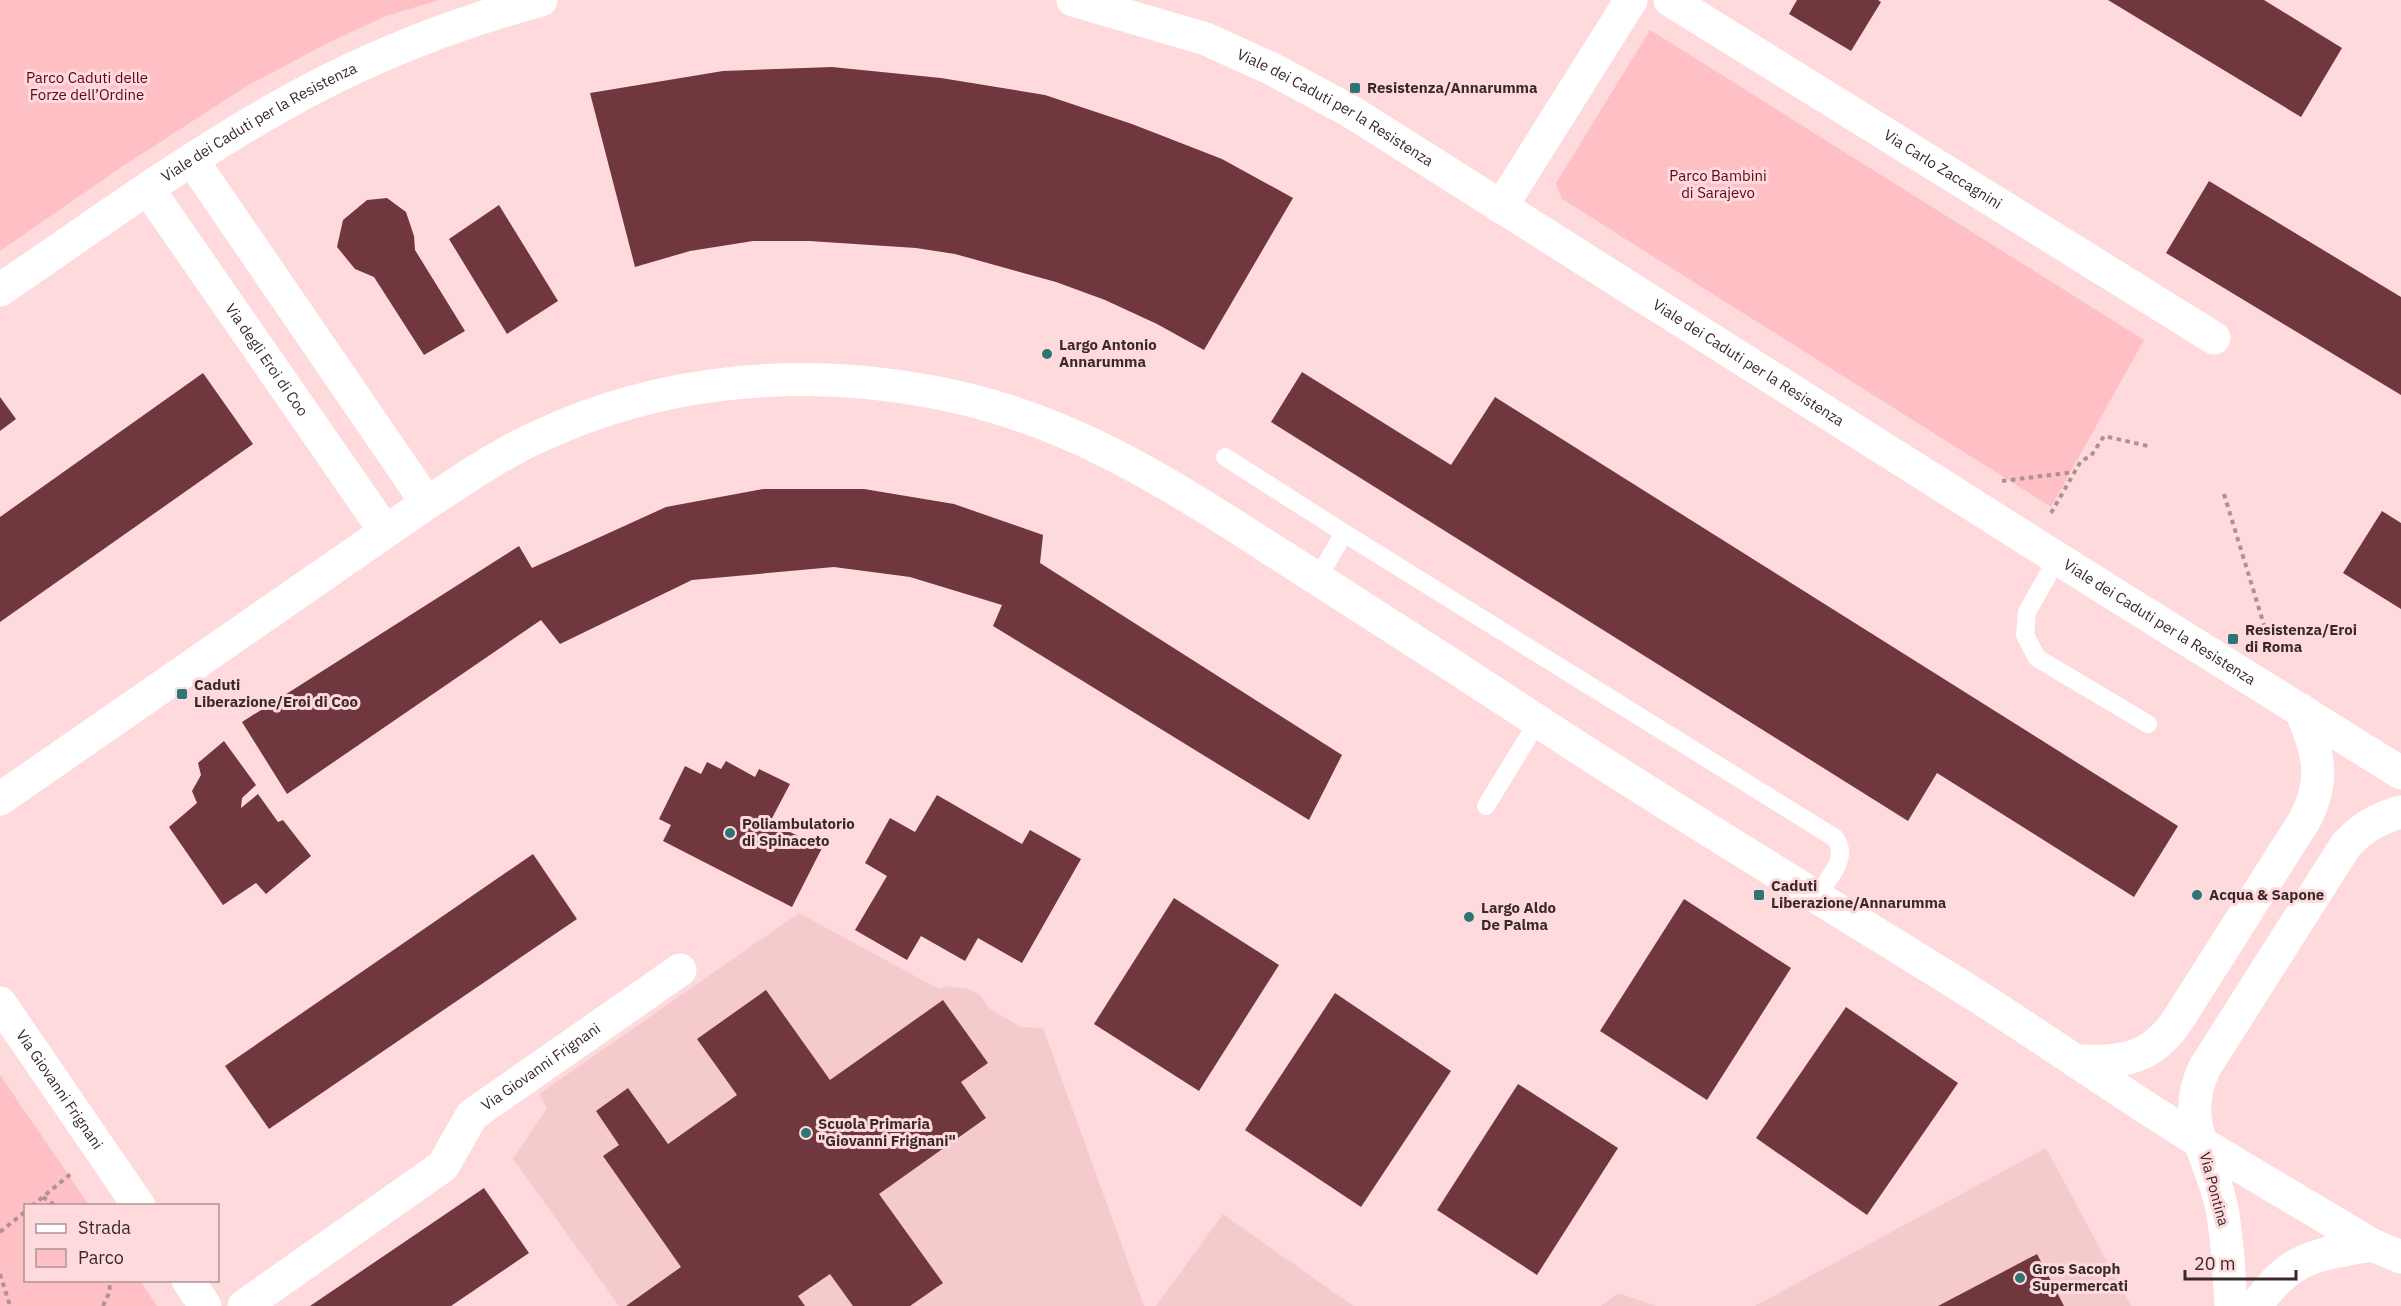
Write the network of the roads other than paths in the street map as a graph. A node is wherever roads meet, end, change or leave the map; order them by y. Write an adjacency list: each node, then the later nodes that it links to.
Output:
1 (541, 0): 5 (street, Viale dei Caduti per la Resistenza)
2 (1073, 0): 7 (street, Viale dei Caduti per la Resistenza)
3 (1631, 0): 7 (street)
4 (1670, 0): 9 (street, Via Carlo Zaccagnini)
5 (192, 160): 6 (street, Viale dei Caduti per la Resistenza); 11 (street)
6 (148, 189): 8 (street, Viale dei Caduti per la Resistenza); 12 (street, Via degli Eroi di Coo)
7 (1502, 207): 14 (street, Viale dei Caduti per la Resistenza)
8 (0, 290)
9 (2214, 338)
10 (1225, 457): 13 (lane)
11 (427, 503): 12 (street); 15 (street)
12 (385, 531): 20 (street)
13 (1344, 533): 15 (lane); 23 (lane)
14 (2058, 559): 16 (street, Viale dei Caduti per la Resistenza); 18 (lane)
15 (1318, 578): 17 (street)
16 (2301, 710): 19 (street, Viale dei Caduti per la Resistenza); 26 (street)
17 (1538, 721): 21 (lane); 23 (street)
18 (2148, 724)
19 (2401, 773)
20 (0, 799)
21 (1486, 806)
22 (2401, 812): 27 (street, Via Pontina)
23 (1817, 896): 26 (street)
24 (680, 969): 33 (street, Via Giovanni Frignani)
25 (0, 1003): 28 (street, Via Giovanni Frignani)
26 (2078, 1061): 27 (street)
27 (2202, 1143): 29 (street); 34 (street, Via Pontina)
28 (138, 1204)
29 (2386, 1251): 30 (street); 35 (street)
30 (2401, 1280)
31 (189, 1282): 32 (street)
32 (205, 1306)
33 (244, 1306)
34 (2231, 1306)
35 (2256, 1306)

